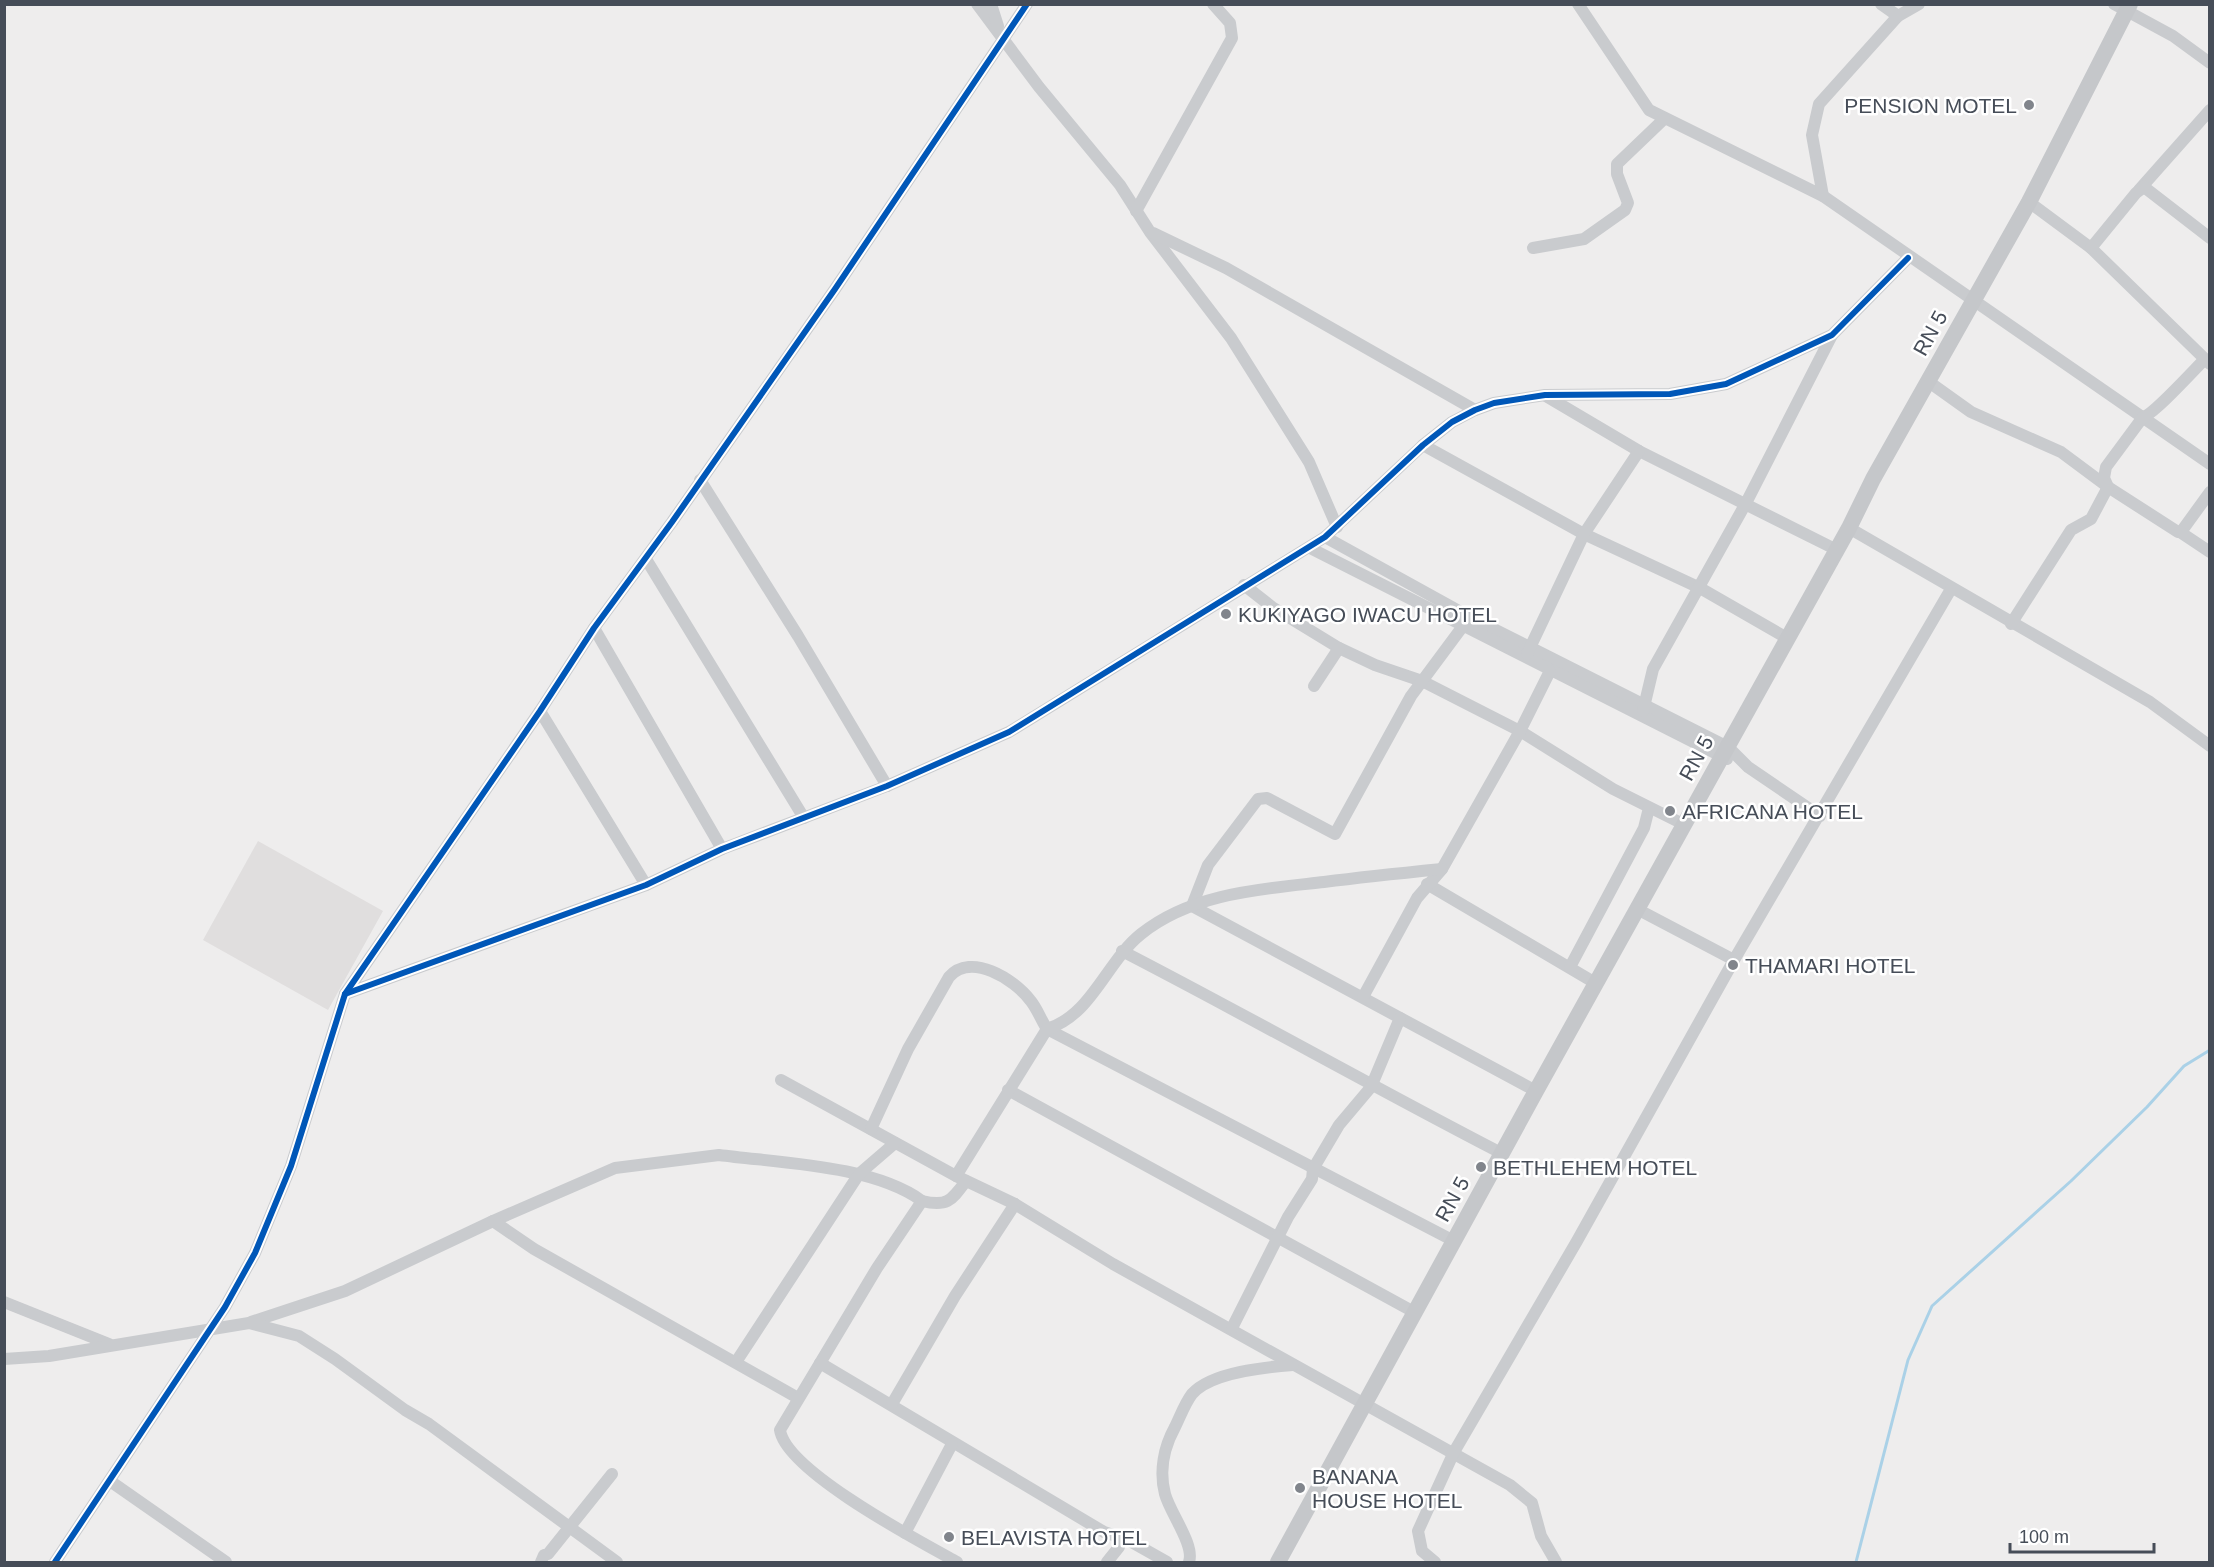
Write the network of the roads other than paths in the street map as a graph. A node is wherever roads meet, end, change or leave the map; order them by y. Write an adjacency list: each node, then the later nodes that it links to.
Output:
1 (977, 4): 10 (street)
2 (991, 4): 10 (street)
3 (1026, 4): 10 (street)
4 (1213, 4): 17 (street)
5 (1578, 4): 13 (street)
6 (1881, 4): 9 (street)
7 (1919, 4): 9 (street)
8 (2124, 7): 11 (street); 16 (main road, RN 5 / RN 5)
9 (1898, 15): 15 (street)
10 (1002, 37): 17 (street); 33 (street)
11 (2210, 63)
12 (2210, 110): 14 (street)
13 (1664, 119): 15 (street); 20 (street)
14 (2139, 190): 19 (street); 21 (street)
15 (1823, 196): 22 (street)
16 (2029, 202): 21 (street); 23 (main road, RN 5 / RN 5)
17 (1136, 211): 18 (street)
18 (1150, 232): 28 (street); 37 (street)
19 (2210, 238)
20 (1533, 248)
21 (2091, 248): 25 (street)
22 (1908, 258): 23 (street); 24 (street)
23 (1974, 301): 26 (main road, RN 5 / RN 5); 29 (street)
24 (1832, 335): 27 (street); 36 (street)
25 (2207, 362): 29 (street)
26 (1929, 382): 34 (street); 38 (main road, RN 5 / RN 5)
27 (1545, 395): 28 (street); 31 (street)
28 (1475, 410): 30 (street)
29 (2143, 417): 32 (street); 34 (street)
30 (1423, 445): 37 (street); 40 (street)
31 (1639, 451): 36 (street); 40 (street)
32 (2210, 464)
33 (700, 480): 45 (street); 63 (street)
34 (2108, 487): 39 (street); 49 (street)
35 (2210, 492): 39 (street)
36 (1746, 503): 43 (street); 47 (street)
37 (1336, 527): 41 (street)
38 (1849, 528): 43 (main road, RN 5 / RN 5); 48 (street)
39 (2180, 532): 44 (street)
40 (1584, 534): 47 (street); 54 (street)
41 (1325, 537): 42 (street); 54 (street)
42 (1310, 548): 46 (street); 50 (street)
43 (1835, 549): 52 (main road, RN 5 / RN 5)
44 (2210, 552)
45 (646, 559): 51 (street); 66 (street)
46 (1244, 585): 53 (street); 63 (street)
47 (1700, 588): 52 (street); 59 (street)
48 (1950, 589): 49 (street); 65 (street)
49 (2011, 624): 61 (street)
50 (1463, 626): 54 (street); 56 (street)
51 (594, 628): 58 (street); 68 (street)
52 (1786, 638): 62 (main road, RN 5 / RN 5)
53 (1339, 648): 56 (street); 57 (street)
54 (1527, 652): 55 (street); 59 (street)
55 (1550, 671): 59 (street); 60 (street)
56 (1422, 681): 60 (street); 72 (street)
57 (1314, 686)
58 (540, 711): 71 (street); 78 (street)
59 (1643, 711): 62 (street)
60 (1520, 731): 64 (street); 69 (street)
61 (2210, 746)
62 (1725, 752): 65 (street); 67 (main road, RN 5 / RN 5)
63 (887, 786): 66 (street)
64 (1649, 808): 67 (street); 76 (street)
65 (1820, 816): 75 (street)
66 (804, 818): 68 (street)
67 (1685, 825): 73 (main road, RN 5 / RN 5)
68 (722, 849): 71 (street)
69 (1442, 868): 70 (street); 72 (street)
70 (1427, 884): 76 (street); 79 (street)
71 (646, 885): 78 (street)
72 (1192, 906): 74 (street); 79 (street)
73 (1637, 909): 75 (street); 77 (main road, RN 5 / RN 5)
74 (1122, 951): 81 (street); 83 (street)
75 (1734, 960): 111 (street)
76 (1570, 968): 77 (street)
77 (1597, 984): 85 (main road, RN 5 / RN 5)
78 (345, 994): 101 (street)
79 (1363, 997): 80 (street)
80 (1400, 1018): 83 (street); 85 (street)
81 (1047, 1029): 84 (street); 86 (street); 89 (street)
82 (780, 1080): 86 (street)
83 (1371, 1086): 88 (street); 89 (street)
84 (1008, 1090): 91 (street); 95 (street)
85 (1536, 1091): 88 (main road, RN 5 / RN 5)
86 (871, 1129): 87 (street)
87 (895, 1143): 90 (street); 91 (street)
88 (1503, 1154): 96 (main road, RN 5 / RN 5)
89 (1313, 1169): 95 (street); 96 (street)
90 (859, 1174): 92 (street); 94 (street); 104 (street)
91 (961, 1178): 92 (street); 93 (street)
92 (921, 1201): 105 (street)
93 (1015, 1204): 100 (street); 109 (street)
94 (493, 1221): 99 (street); 104 (street)
95 (1278, 1236): 98 (street); 100 (street)
96 (1454, 1241): 98 (main road, RN 5 / RN 5)
97 (4, 1302): 102 (street)
98 (1414, 1312): 108 (main road, RN 5 / RN 5)
99 (249, 1323): 101 (street); 114 (street)
100 (1232, 1328): 106 (street)
101 (209, 1331): 102 (street); 113 (street)
102 (110, 1345): 103 (street)
103 (4, 1359)
104 (736, 1362): 107 (street)
105 (820, 1363): 107 (street); 109 (street)
106 (1293, 1365): 108 (street); 124 (street)
107 (798, 1398): 115 (street)
108 (1366, 1402): 111 (street); 125 (main road, RN 5 / RN 5)
109 (892, 1404): 110 (street)
110 (952, 1444): 115 (street); 116 (street)
111 (1454, 1452): 126 (street); 127 (street)
112 (612, 1474): 114 (street)
113 (110, 1481): 117 (street); 118 (street)
114 (568, 1528): 119 (street); 120 (street)
115 (905, 1533): 121 (street)
116 (1122, 1542): 122 (street); 123 (street)
117 (55, 1563)
118 (226, 1563)
119 (541, 1563)
120 (617, 1563)
121 (957, 1563)
122 (1107, 1563)
123 (1167, 1563)
124 (1189, 1563)
125 (1278, 1563)
126 (1435, 1563)
127 (1556, 1563)

